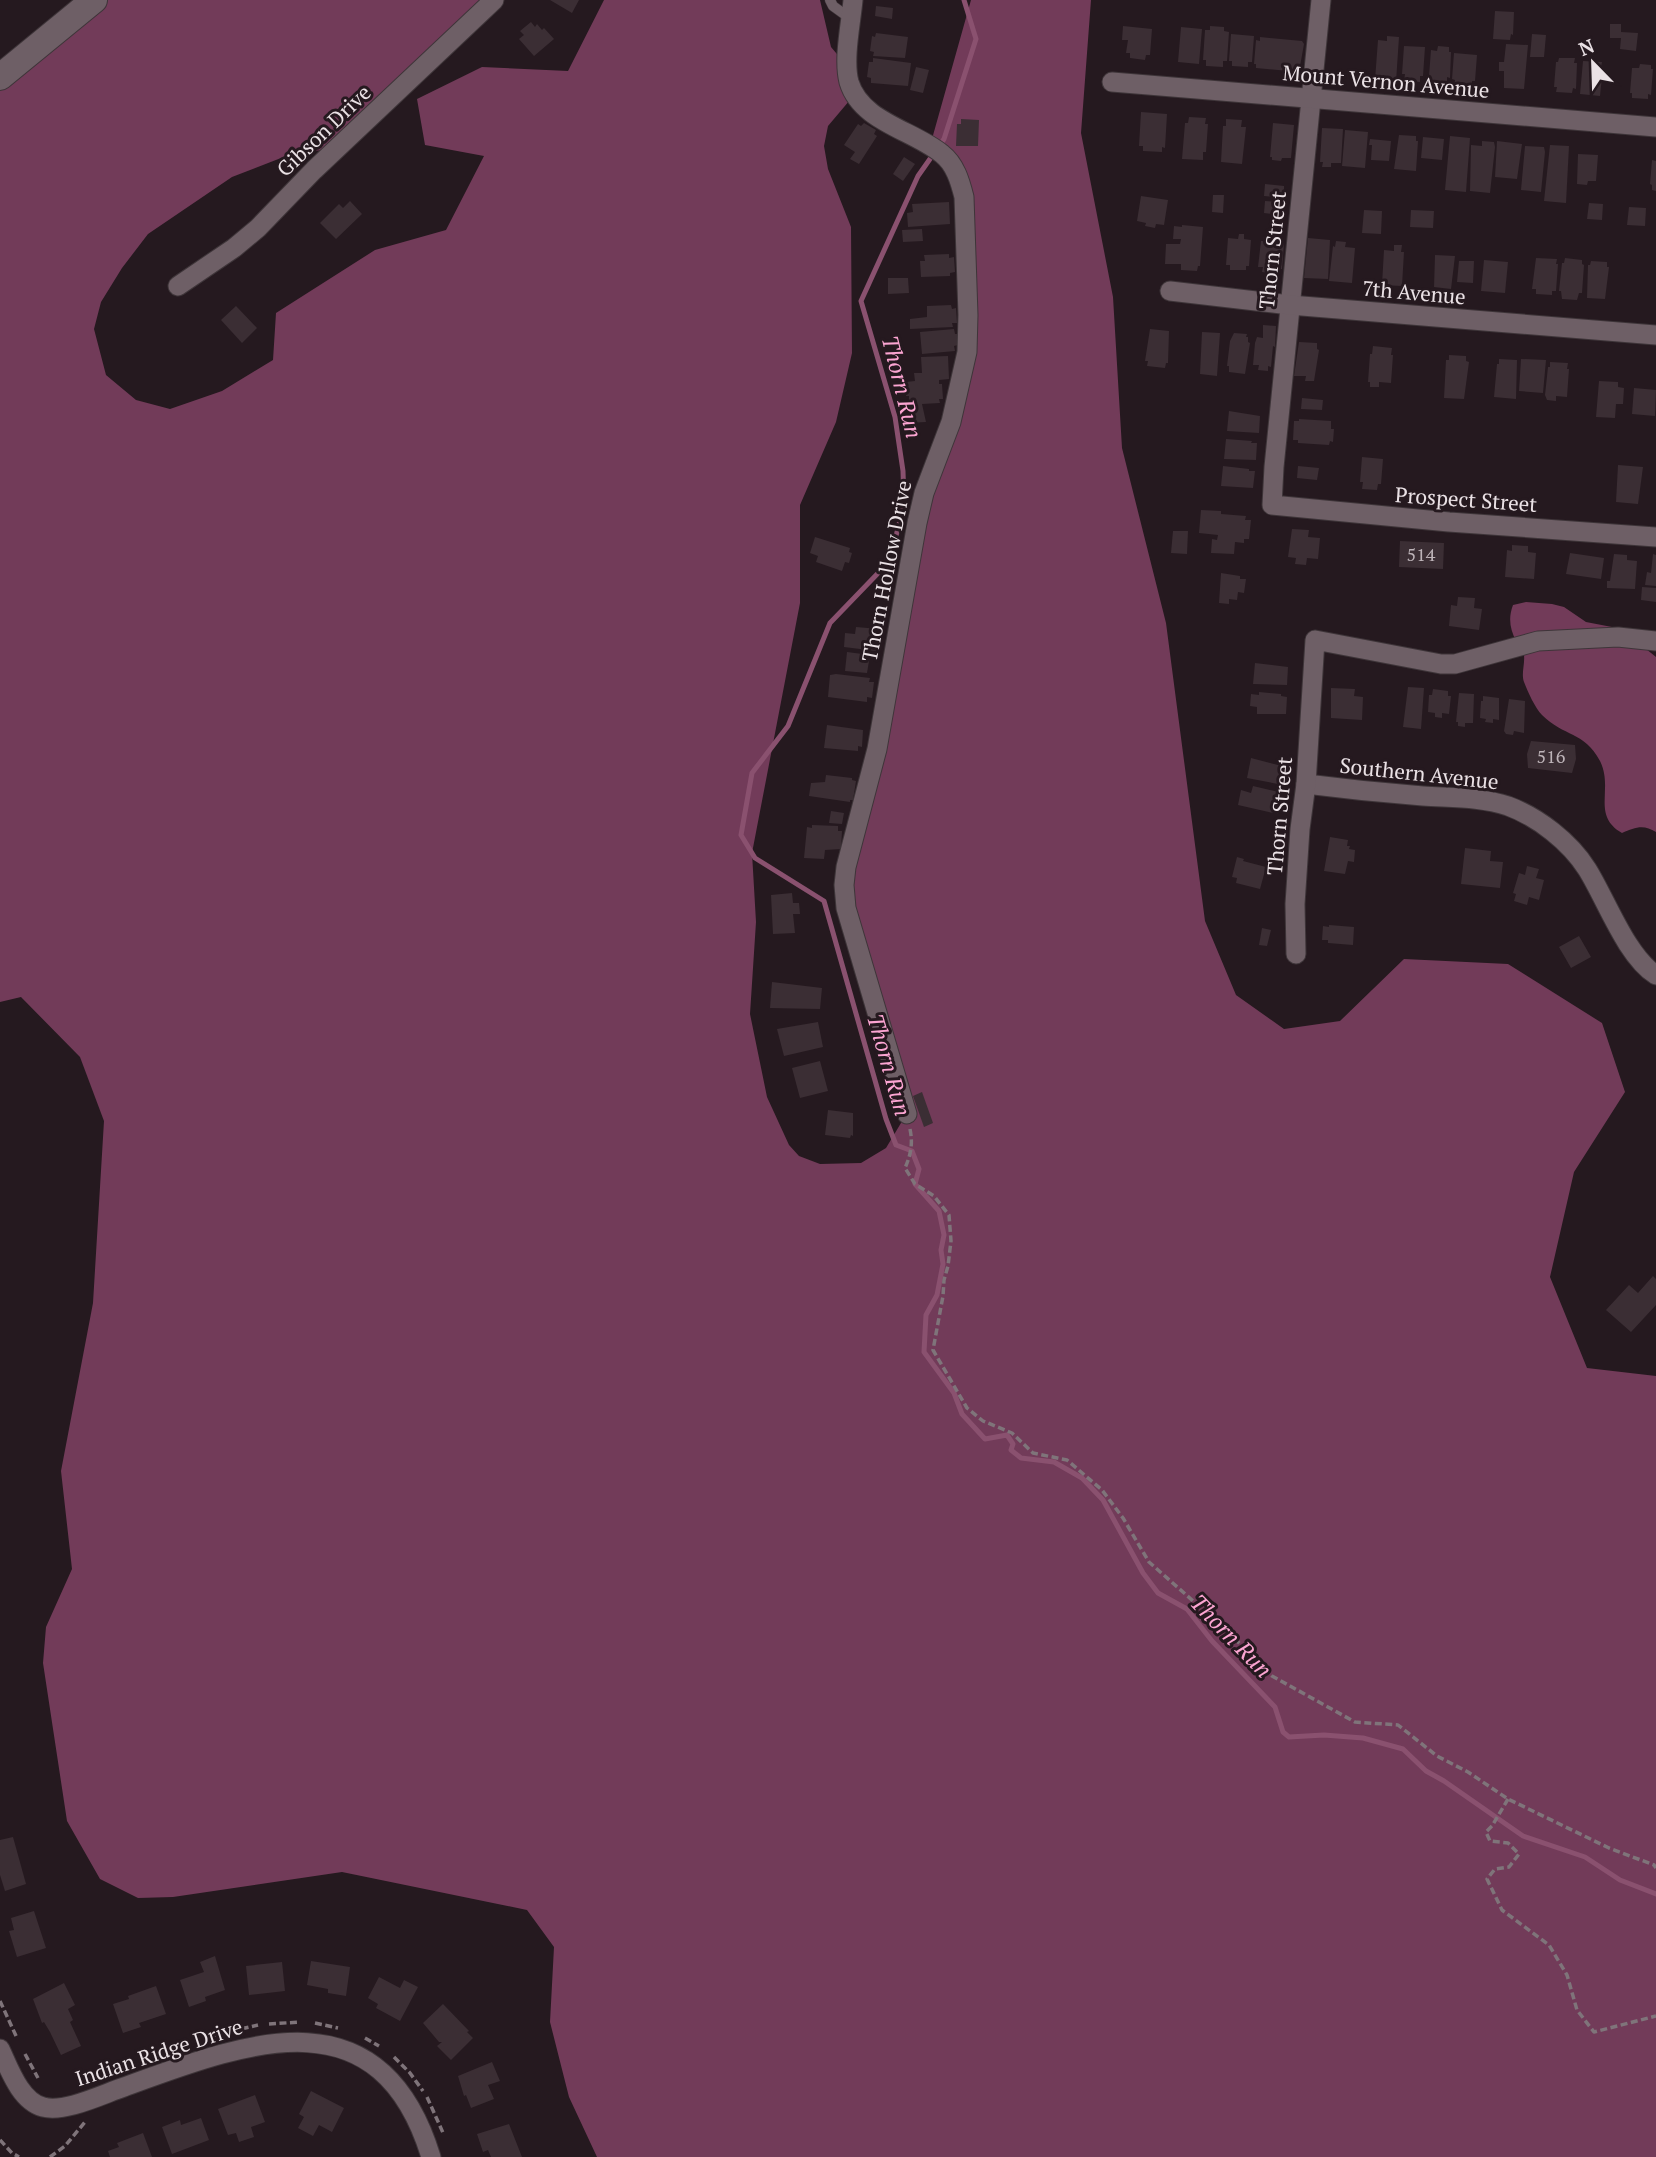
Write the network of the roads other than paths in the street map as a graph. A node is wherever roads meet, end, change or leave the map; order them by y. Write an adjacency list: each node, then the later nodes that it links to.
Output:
1 (94, 0): 6 (street)
2 (494, 0): 10 (street, Gibson Drive)
3 (830, 0): 5 (lane)
4 (1321, 0): 8 (street, Thorn Street)
5 (852, 10): 20 (street, Thorn Hollow Drive)
6 (0, 77)
7 (1112, 82): 8 (street, Mount Vernon Avenue)
8 (1311, 99): 9 (street, Mount Vernon Avenue); 12 (street, Thorn Street)
9 (1656, 127)
10 (178, 286)
11 (1170, 291): 12 (street, 7th Avenue)
12 (1290, 305): 13 (street, 7th Avenue); 14 (street, Thorn Street)
13 (1656, 335)
14 (1272, 505): 15 (street, Prospect Street)
15 (1656, 537)
16 (1656, 641): 17 (street, Thorn Street)
17 (1306, 784): 18 (street, Thorn Street); 19 (street, Southern Avenue)
18 (1296, 954)
19 (1656, 975)
20 (907, 1114)
21 (0, 2049): 22 (street, Indian Ridge Drive)
22 (431, 2157)

